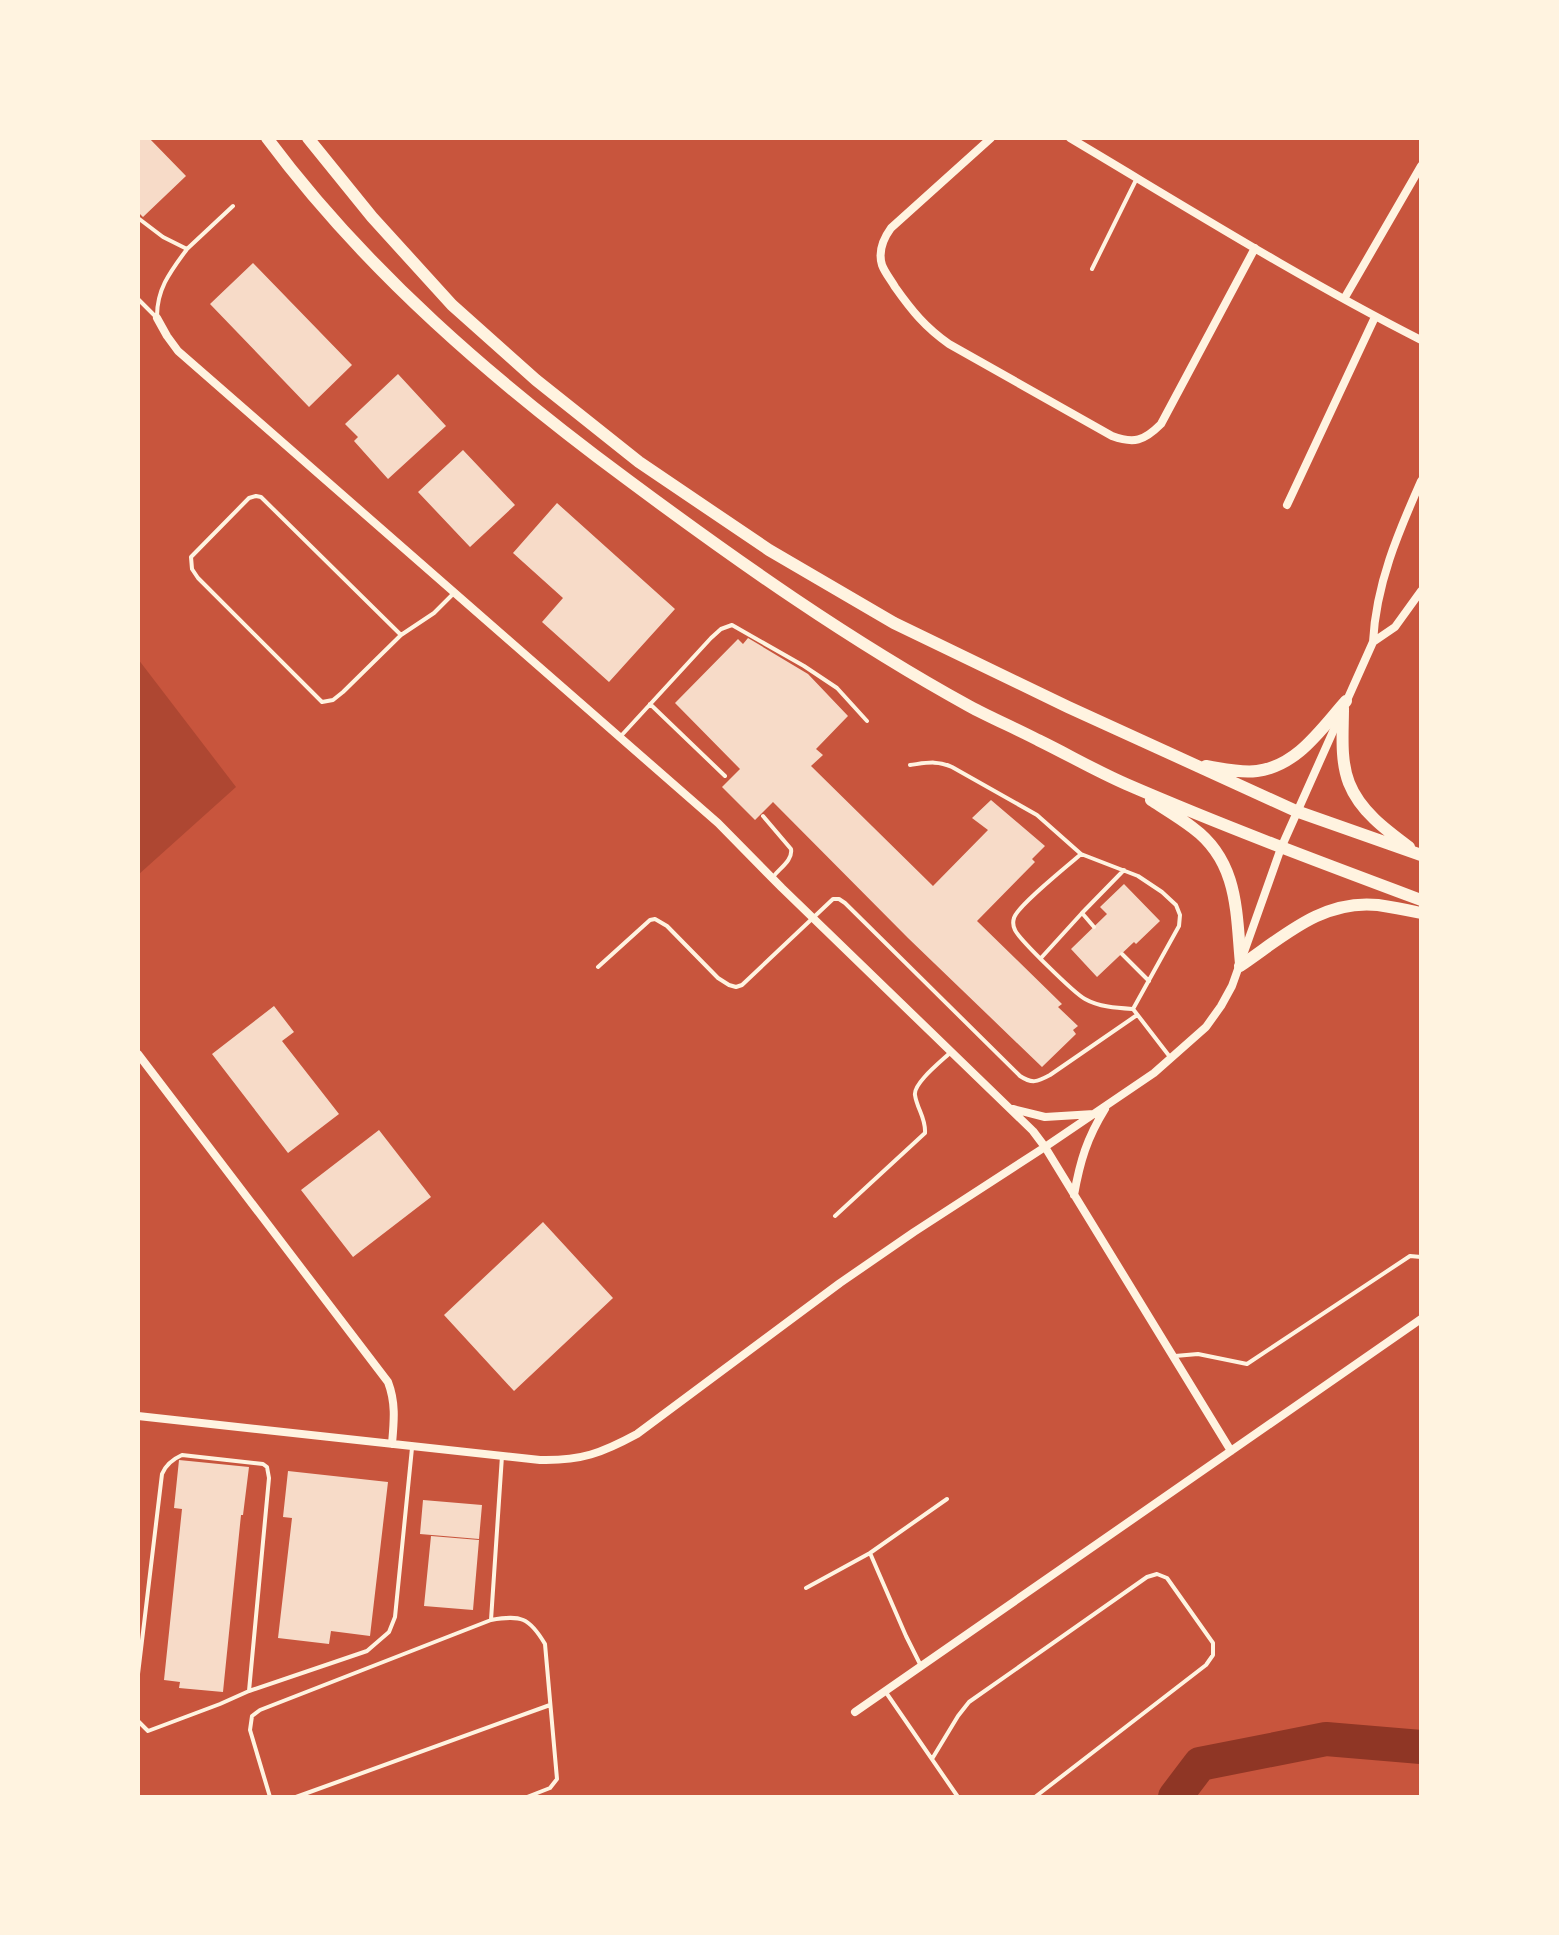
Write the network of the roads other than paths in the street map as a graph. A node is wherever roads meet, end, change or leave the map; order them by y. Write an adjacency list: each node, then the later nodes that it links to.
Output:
1 (267, 138): 30 (main road)
2 (308, 138): 27 (main road)
3 (991, 138): 9 (street)
4 (1070, 138): 6 (street)
5 (1421, 166): 13 (street)
6 (1137, 177): 9 (street); 11 (lane)
7 (233, 206): 10 (lane)
8 (138, 218): 10 (lane)
9 (1255, 248): 13 (street)
10 (187, 249): 15 (lane)
11 (1092, 269)
12 (138, 299): 15 (lane)
13 (1344, 299): 14 (street)
14 (1375, 317): 16 (street); 18 (street)
15 (157, 318): 20 (street)
16 (1421, 340)
17 (1421, 481): 22 (street)
18 (1287, 505)
19 (1421, 591): 22 (street)
20 (454, 592): 21 (lane); 26 (street)
21 (401, 635): 21 (lane)
22 (1373, 642): 24 (street)
23 (650, 704): 25 (lane); 26 (lane); 29 (lane)
24 (1344, 704): 27 (main road); 31 (street); 35 (main road)
25 (867, 721)
26 (620, 737): 37 (street)
27 (1191, 764): 31 (main road)
28 (910, 765): 34 (lane)
29 (725, 776)
30 (1123, 783): 33 (main road); 45 (main road)
31 (1296, 811): 33 (street); 35 (main road)
32 (763, 816): 37 (lane)
33 (1281, 848): 38 (main road); 45 (street)
34 (1081, 854): 36 (lane); 44 (lane)
35 (1420, 855)
36 (1124, 870): 39 (lane); 47 (lane)
37 (772, 878): 41 (street)
38 (1421, 900)
39 (1082, 913): 42 (lane); 44 (lane)
40 (1421, 913): 45 (main road)
41 (812, 917): 46 (lane); 49 (lane); 50 (street)
42 (1094, 927)
43 (1122, 954): 47 (lane)
44 (1041, 958): 48 (lane)
45 (1240, 965): 52 (street)
46 (598, 967)
47 (1149, 981): 48 (lane)
48 (1133, 1009): 49 (lane)
49 (1137, 1015): 52 (lane)
50 (952, 1051): 54 (street); 58 (lane)
51 (138, 1054): 63 (street)
52 (1172, 1059): 53 (street)
53 (1108, 1105): 55 (street); 57 (street)
54 (1012, 1109): 55 (street); 56 (street)
55 (1095, 1113): 56 (street)
56 (1045, 1147): 57 (street); 66 (street)
57 (1074, 1195): 61 (street)
58 (835, 1216)
59 (1421, 1257): 61 (lane)
60 (1421, 1319): 65 (street)
61 (1173, 1356): 65 (street)
62 (138, 1416): 63 (street)
63 (392, 1444): 64 (street)
64 (412, 1446): 66 (street); 73 (lane)
65 (1231, 1451): 71 (street)
66 (502, 1456): 70 (lane)
67 (947, 1499): 68 (lane)
68 (870, 1553): 69 (lane); 71 (lane)
69 (806, 1588)
70 (491, 1620): 75 (lane); 79 (lane)
71 (921, 1666): 74 (street)
72 (138, 1674): 73 (lane)
73 (249, 1691): 77 (lane)
74 (885, 1691): 76 (street); 78 (lane)
75 (551, 1705): 80 (lane); 81 (lane)
76 (855, 1712)
77 (138, 1721)
78 (932, 1759): 82 (lane); 83 (lane)
79 (270, 1797)
80 (296, 1797)
81 (527, 1797)
82 (958, 1797)
83 (1035, 1797)

